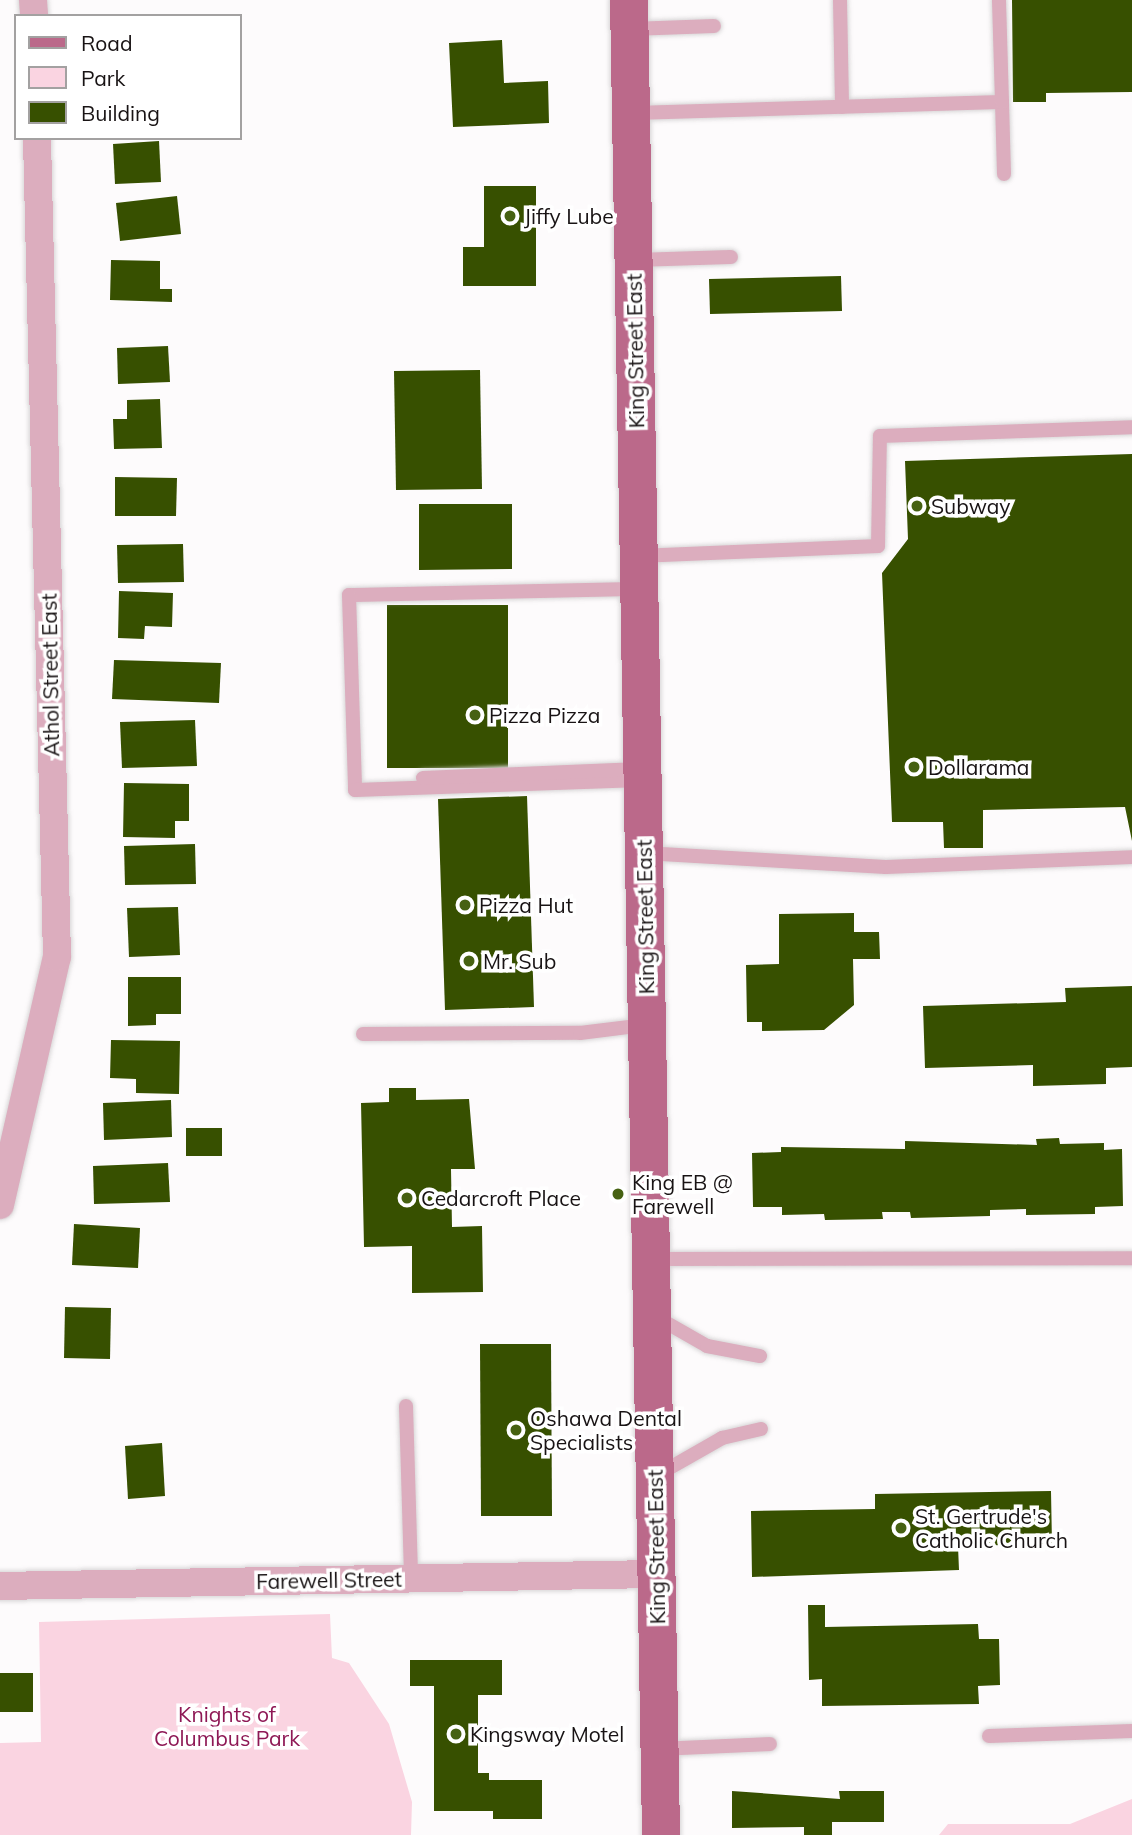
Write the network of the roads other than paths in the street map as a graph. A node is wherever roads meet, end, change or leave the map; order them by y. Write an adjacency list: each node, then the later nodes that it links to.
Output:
1 (839, 0): 6 (lane)
2 (999, 0): 5 (lane)
3 (629, 15): 4 (lane); 7 (main road, King Street East)
4 (714, 26)
5 (1002, 102): 6 (lane); 9 (lane)
6 (842, 107): 7 (lane)
7 (631, 113): 11 (main road, King Street East)
8 (37, 140): 19 (street, Athol Street East)
9 (1003, 174)
10 (731, 257): 11 (lane)
11 (634, 260): 13 (main road, King Street East)
12 (1132, 427): 13 (lane)
13 (639, 573): 14 (main road, King Street East); 14 (lane)
14 (643, 774): 15 (main road, King Street East)
15 (644, 853): 16 (lane); 17 (main road, King Street East)
16 (1132, 857)
17 (648, 1025): 18 (lane); 21 (main road, King Street East)
18 (363, 1034)
19 (0, 1205)
20 (1132, 1258): 21 (lane)
21 (652, 1259): 22 (main road, King Street East)
22 (652, 1315): 23 (lane); 26 (main road, King Street East)
23 (760, 1356)
24 (406, 1406): 28 (lane)
25 (761, 1429): 26 (lane)
26 (655, 1477): 27 (main road, King Street East)
27 (657, 1574): 28 (street, Farewell Street); 33 (main road, King Street East)
28 (411, 1578): 29 (street, Farewell Street)
29 (0, 1586)
30 (1132, 1731): 31 (lane)
31 (989, 1736)
32 (770, 1744): 33 (lane)
33 (659, 1749): 34 (main road, King Street East)
34 (661, 1835)

